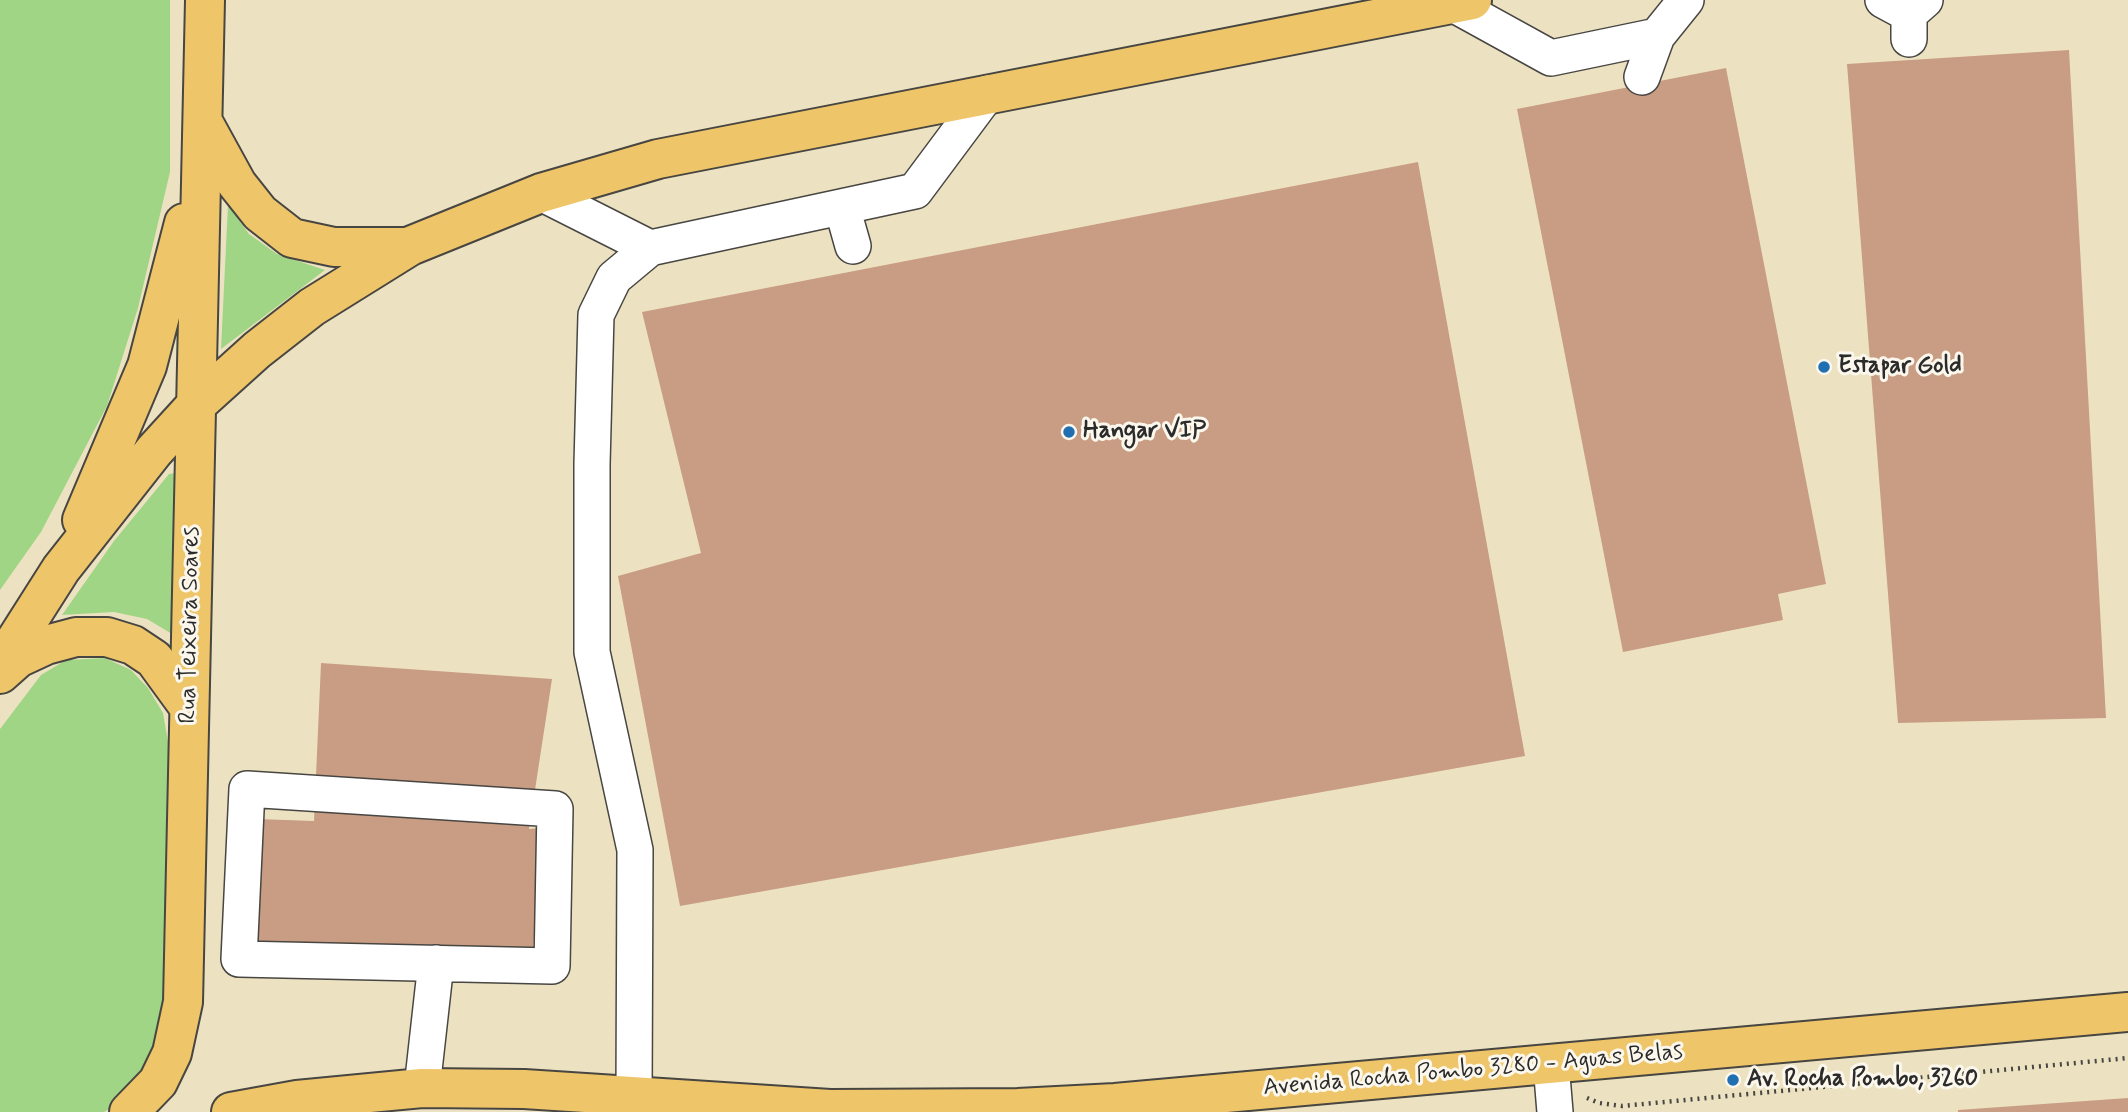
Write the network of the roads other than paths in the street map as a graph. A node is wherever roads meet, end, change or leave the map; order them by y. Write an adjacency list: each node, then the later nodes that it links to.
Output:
1 (205, 0): 7 (main road, Rua Teixeira Soares)
2 (1686, 0): 4 (street)
3 (1462, 2): 4 (street); 6 (main road)
4 (1657, 36): 5 (street)
5 (1642, 77)
6 (988, 93): 8 (main road); 9 (street)
7 (202, 121): 10 (main road); 13 (main road, Rua Teixeira Soares); 14 (main road, Rua Teixeira Soares)
8 (541, 193): 10 (main road); 12 (street)
9 (842, 207): 11 (street); 12 (street)
10 (410, 246): 13 (main road)
11 (853, 246)
12 (650, 248): 22 (street)
13 (196, 405): 14 (main road); 17 (main road, Rua Teixeira Soares)
14 (61, 569): 15 (main road)
15 (0, 665)
16 (0, 674): 17 (main road)
17 (189, 707): 25 (main road, Rua Teixeira Soares)
18 (436, 963): 18 (street); 21 (street)
19 (2128, 1012): 20 (main road, Avenida Rocha Pombo 3280 - Aguas Belas)
20 (1551, 1064): 24 (main road, Avenida Rocha Pombo 3280 - Aguas Belas); 27 (street)
21 (422, 1088): 22 (main road, Avenida Rocha Pombo 3280 - Aguas Belas); 26 (main road, Avenida Rocha Pombo 3280 - Aguas Belas)
22 (634, 1097): 23 (main road, Avenida Rocha Pombo 3280 - Aguas Belas)
23 (726, 1108): 24 (main road, Avenida Rocha Pombo 3280 - Aguas Belas)
24 (830, 1110)
25 (129, 1112)
26 (232, 1112)
27 (1555, 1112)

